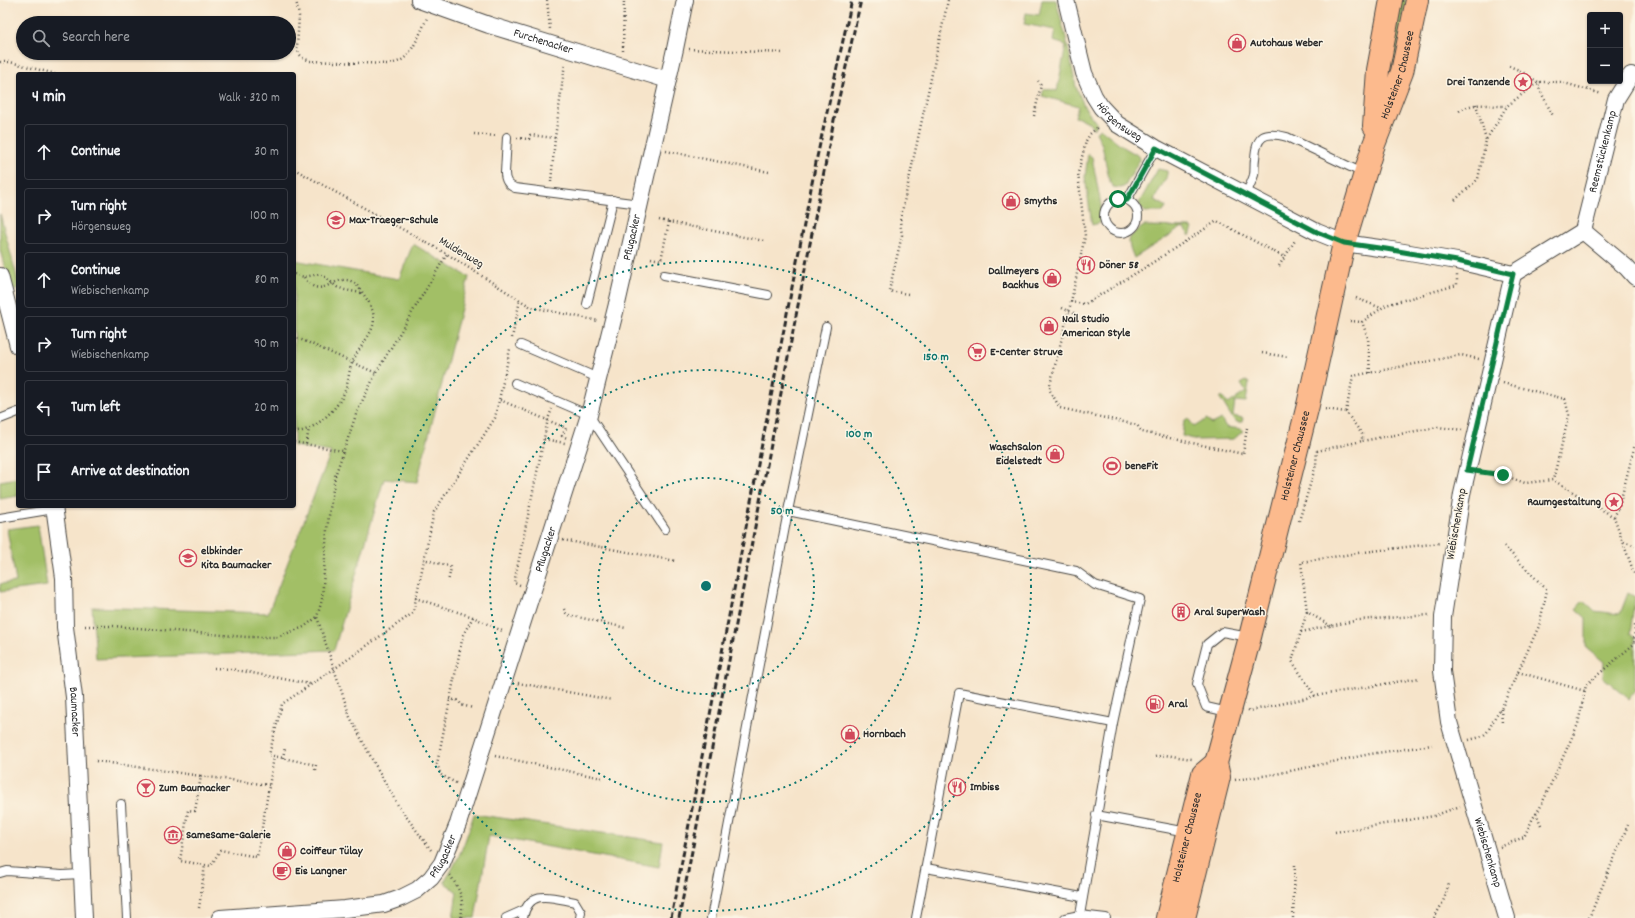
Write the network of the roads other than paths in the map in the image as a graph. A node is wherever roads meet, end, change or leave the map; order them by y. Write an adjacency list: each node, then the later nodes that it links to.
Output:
1 (685, 0): 7 (street, Pflugacker)
2 (1066, 0): 10 (street, Hörgensweg)
3 (1391, 0): 9 (main road, Holsteiner Chaussee)
4 (1417, 0): 9 (main road, Holsteiner Chaussee)
5 (427, 3): 7 (street, Furchenacker)
6 (1631, 75): 16 (street, Reemstückenkamp)
7 (668, 80): 15 (street, Pflugacker)
8 (507, 137): 13 (lane)
9 (1373, 147): 11 (main road, Holsteiner Chaussee)
10 (1156, 148): 12 (street, Hörgensweg); 14 (lane)
11 (1365, 174): 12 (lane); 17 (main road, Holsteiner Chaussee)
12 (1245, 196): 17 (street, Hörgensweg)
13 (613, 200): 15 (lane); 23 (lane)
14 (1127, 200): 14 (lane)
15 (640, 204): 27 (street, Pflugacker)
16 (1583, 231): 18 (street); 21 (street)
17 (1344, 243): 18 (street); 36 (main road, Holsteiner Chaussee)
18 (1513, 274): 61 (street, Wiebischenkamp)
19 (664, 275): 22 (lane)
20 (0, 276): 25 (street)
21 (1635, 277)
22 (768, 295)
23 (587, 304)
24 (826, 327): 33 (lane)
25 (16, 338)
26 (521, 346): 27 (lane)
27 (598, 378): 30 (street, Pflugacker)
28 (515, 383): 30 (lane)
29 (16, 413): 31 (lane)
30 (589, 415): 35 (lane); 52 (street, Pflugacker)
31 (0, 418)
32 (54, 508): 34 (lane); 46 (street, Baumacker)
33 (788, 511): 38 (lane); 55 (lane)
34 (0, 518)
35 (665, 529)
36 (1250, 637): 37 (main road, Holsteiner Chaussee); 37 (lane)
37 (1237, 711): 39 (main road, Holsteiner Chaussee)
38 (1113, 723): 41 (lane); 44 (lane)
39 (1222, 771): 42 (main road, Holsteiner Chaussee); 60 (main road, Holsteiner Chaussee)
40 (121, 804): 51 (lane)
41 (1096, 815): 42 (lane); 47 (lane)
42 (1188, 832): 59 (main road, Holsteiner Chaussee)
43 (0, 865): 45 (lane)
44 (926, 868): 47 (lane); 56 (lane)
45 (4, 872): 46 (lane)
46 (81, 874): 50 (street, Baumacker)
47 (1082, 897): 49 (lane)
48 (524, 914): 53 (lane); 54 (lane)
49 (1080, 915): 57 (lane); 58 (lane)
50 (84, 918)
51 (127, 918)
52 (220, 918)
53 (506, 918)
54 (580, 918)
55 (711, 918)
56 (916, 918)
57 (1065, 918)
58 (1106, 918)
59 (1167, 918)
60 (1184, 918)
61 (1507, 918)

